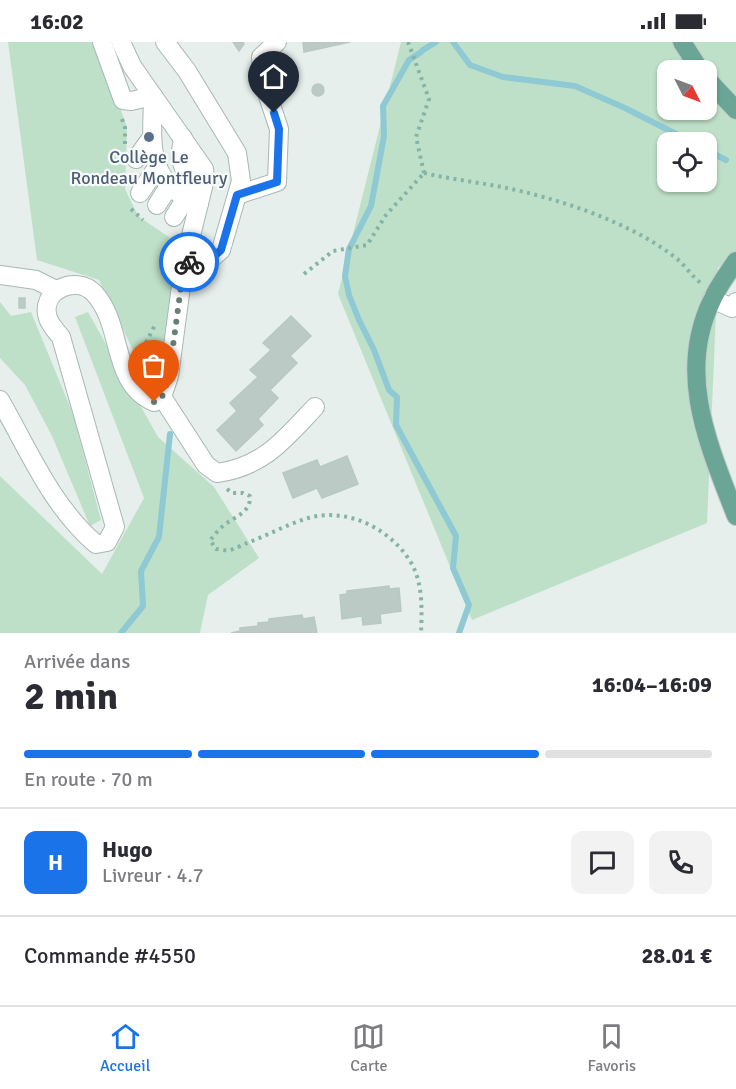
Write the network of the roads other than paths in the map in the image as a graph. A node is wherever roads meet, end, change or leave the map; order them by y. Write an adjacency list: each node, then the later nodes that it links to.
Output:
1 (102, 42): 8 (street)
2 (121, 42): 8 (street)
3 (165, 42): 11 (street)
4 (277, 42): 11 (street)
5 (682, 42): 6 (main road)
6 (693, 60)
7 (717, 90): 9 (main road)
8 (148, 109): 10 (street); 10 (street); 10 (street)
9 (736, 110)
10 (166, 174): 12 (street); 12 (street); 12 (street); 14 (street)
11 (237, 195): 14 (street)
12 (153, 200)
13 (736, 261): 17 (main road)
14 (186, 262): 19 (street)
15 (0, 275): 16 (street)
16 (56, 290): 19 (street); 20 (street)
17 (710, 293): 18 (street); 22 (main road)
18 (736, 302)
19 (162, 397): 21 (street)
20 (0, 400)
21 (315, 407)
22 (736, 516)

